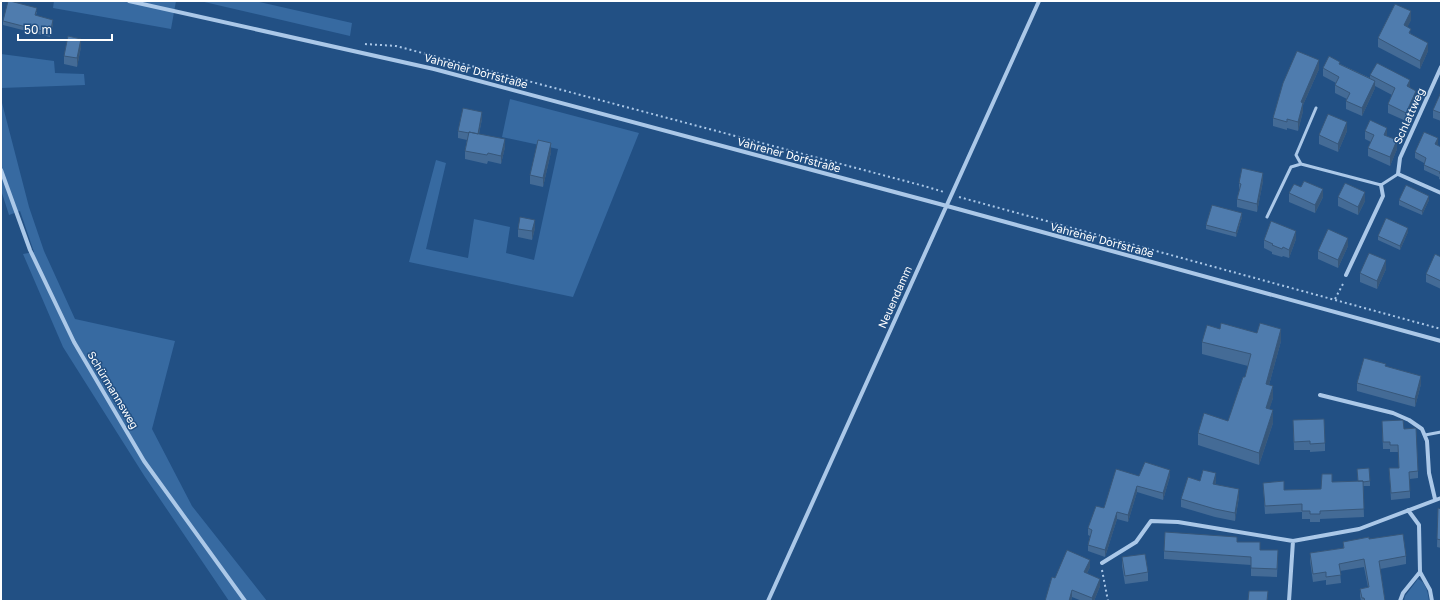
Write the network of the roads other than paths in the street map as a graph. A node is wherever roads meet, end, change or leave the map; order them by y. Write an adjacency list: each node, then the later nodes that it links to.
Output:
1 (130, 1): 10 (street, Vahrener Dorfstraße)
2 (1039, 1): 10 (street, Neuendamm)
3 (1441, 67): 7 (street, Schlattweg)
4 (1316, 108): 5 (lane)
5 (1302, 164): 8 (lane); 11 (lane)
6 (1, 170): 23 (street, Schürmannsweg)
7 (1398, 174): 8 (lane); 9 (street)
8 (1381, 185): 12 (street)
9 (1441, 193)
10 (947, 206): 13 (street, Vahrener Dorfstraße); 24 (street, Neuendamm)
11 (1267, 217)
12 (1346, 276)
13 (1441, 341)
14 (1320, 395): 16 (street)
15 (1441, 432): 16 (lane)
16 (1425, 435): 18 (street)
17 (1441, 498): 18 (street)
18 (1435, 499): 19 (street)
19 (1408, 510): 20 (street); 22 (street)
20 (1293, 541): 21 (street); 25 (street)
21 (1102, 563)
22 (1420, 572): 26 (street); 27 (street)
23 (244, 601)
24 (768, 601)
25 (1289, 601)
26 (1400, 601)
27 (1432, 601)

